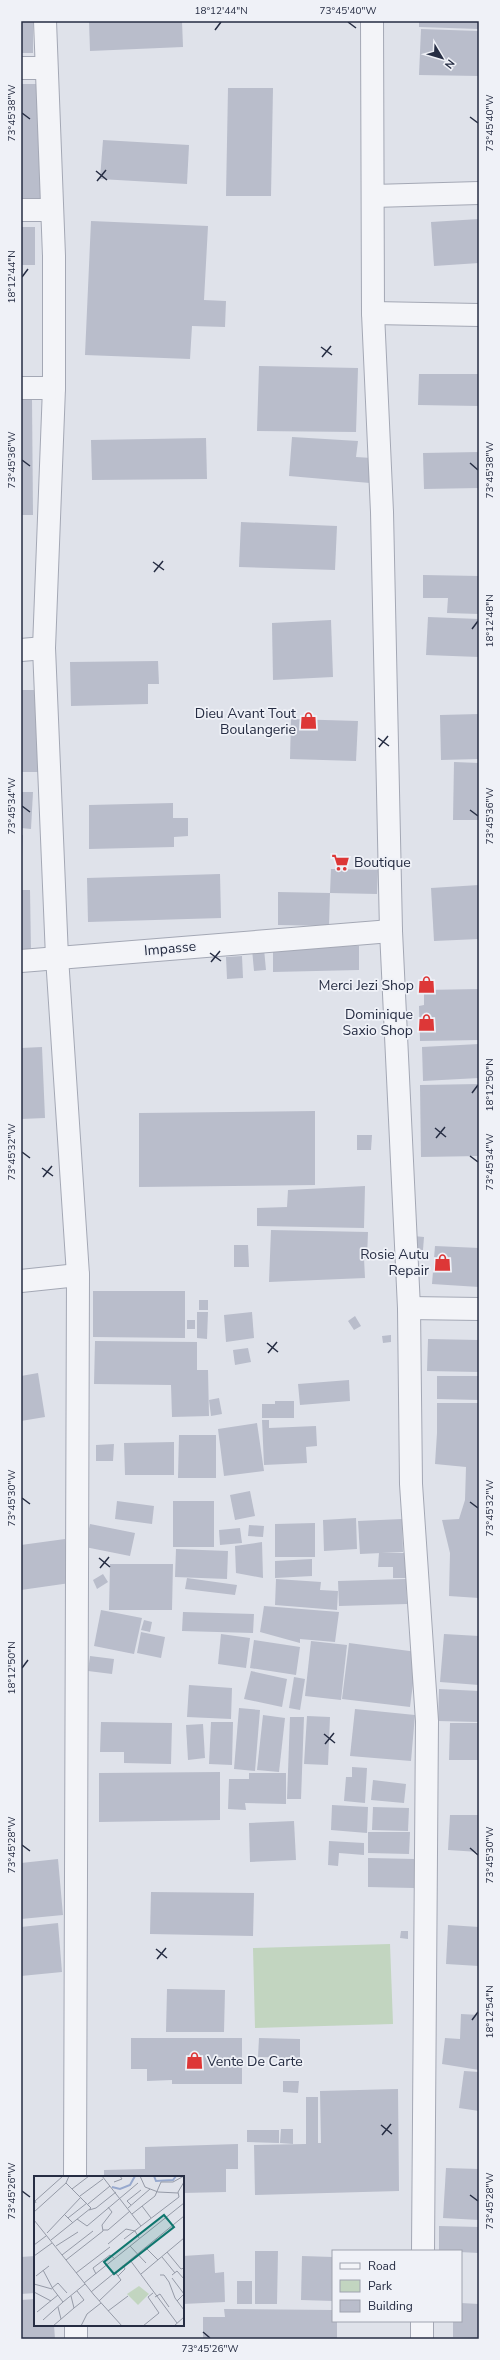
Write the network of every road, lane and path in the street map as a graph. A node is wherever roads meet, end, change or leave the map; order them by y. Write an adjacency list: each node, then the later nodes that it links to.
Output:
1 (45, 21): 4 (street)
2 (372, 21): 6 (street)
3 (21, 68): 4 (street)
4 (46, 68): 8 (street)
5 (479, 193): 6 (street)
6 (372, 196): 9 (street)
7 (21, 210): 8 (street)
8 (52, 210): 12 (street)
9 (373, 313): 10 (street); 15 (street)
10 (479, 315)
11 (21, 388): 12 (street)
12 (54, 388): 13 (street)
13 (44, 648): 14 (street); 16 (street)
14 (21, 650)
15 (391, 930): 16 (street, Impasse); 20 (street)
16 (57, 957): 17 (street, Impasse); 18 (street)
17 (21, 961)
18 (78, 1275): 19 (street); 22 (street)
19 (21, 1281)
20 (409, 1308): 21 (street); 23 (street)
21 (479, 1309)
22 (75, 2176)
23 (423, 2250)
24 (422, 2322): 27 (street)
25 (76, 2326): 26 (street)
26 (76, 2339)
27 (422, 2339)

